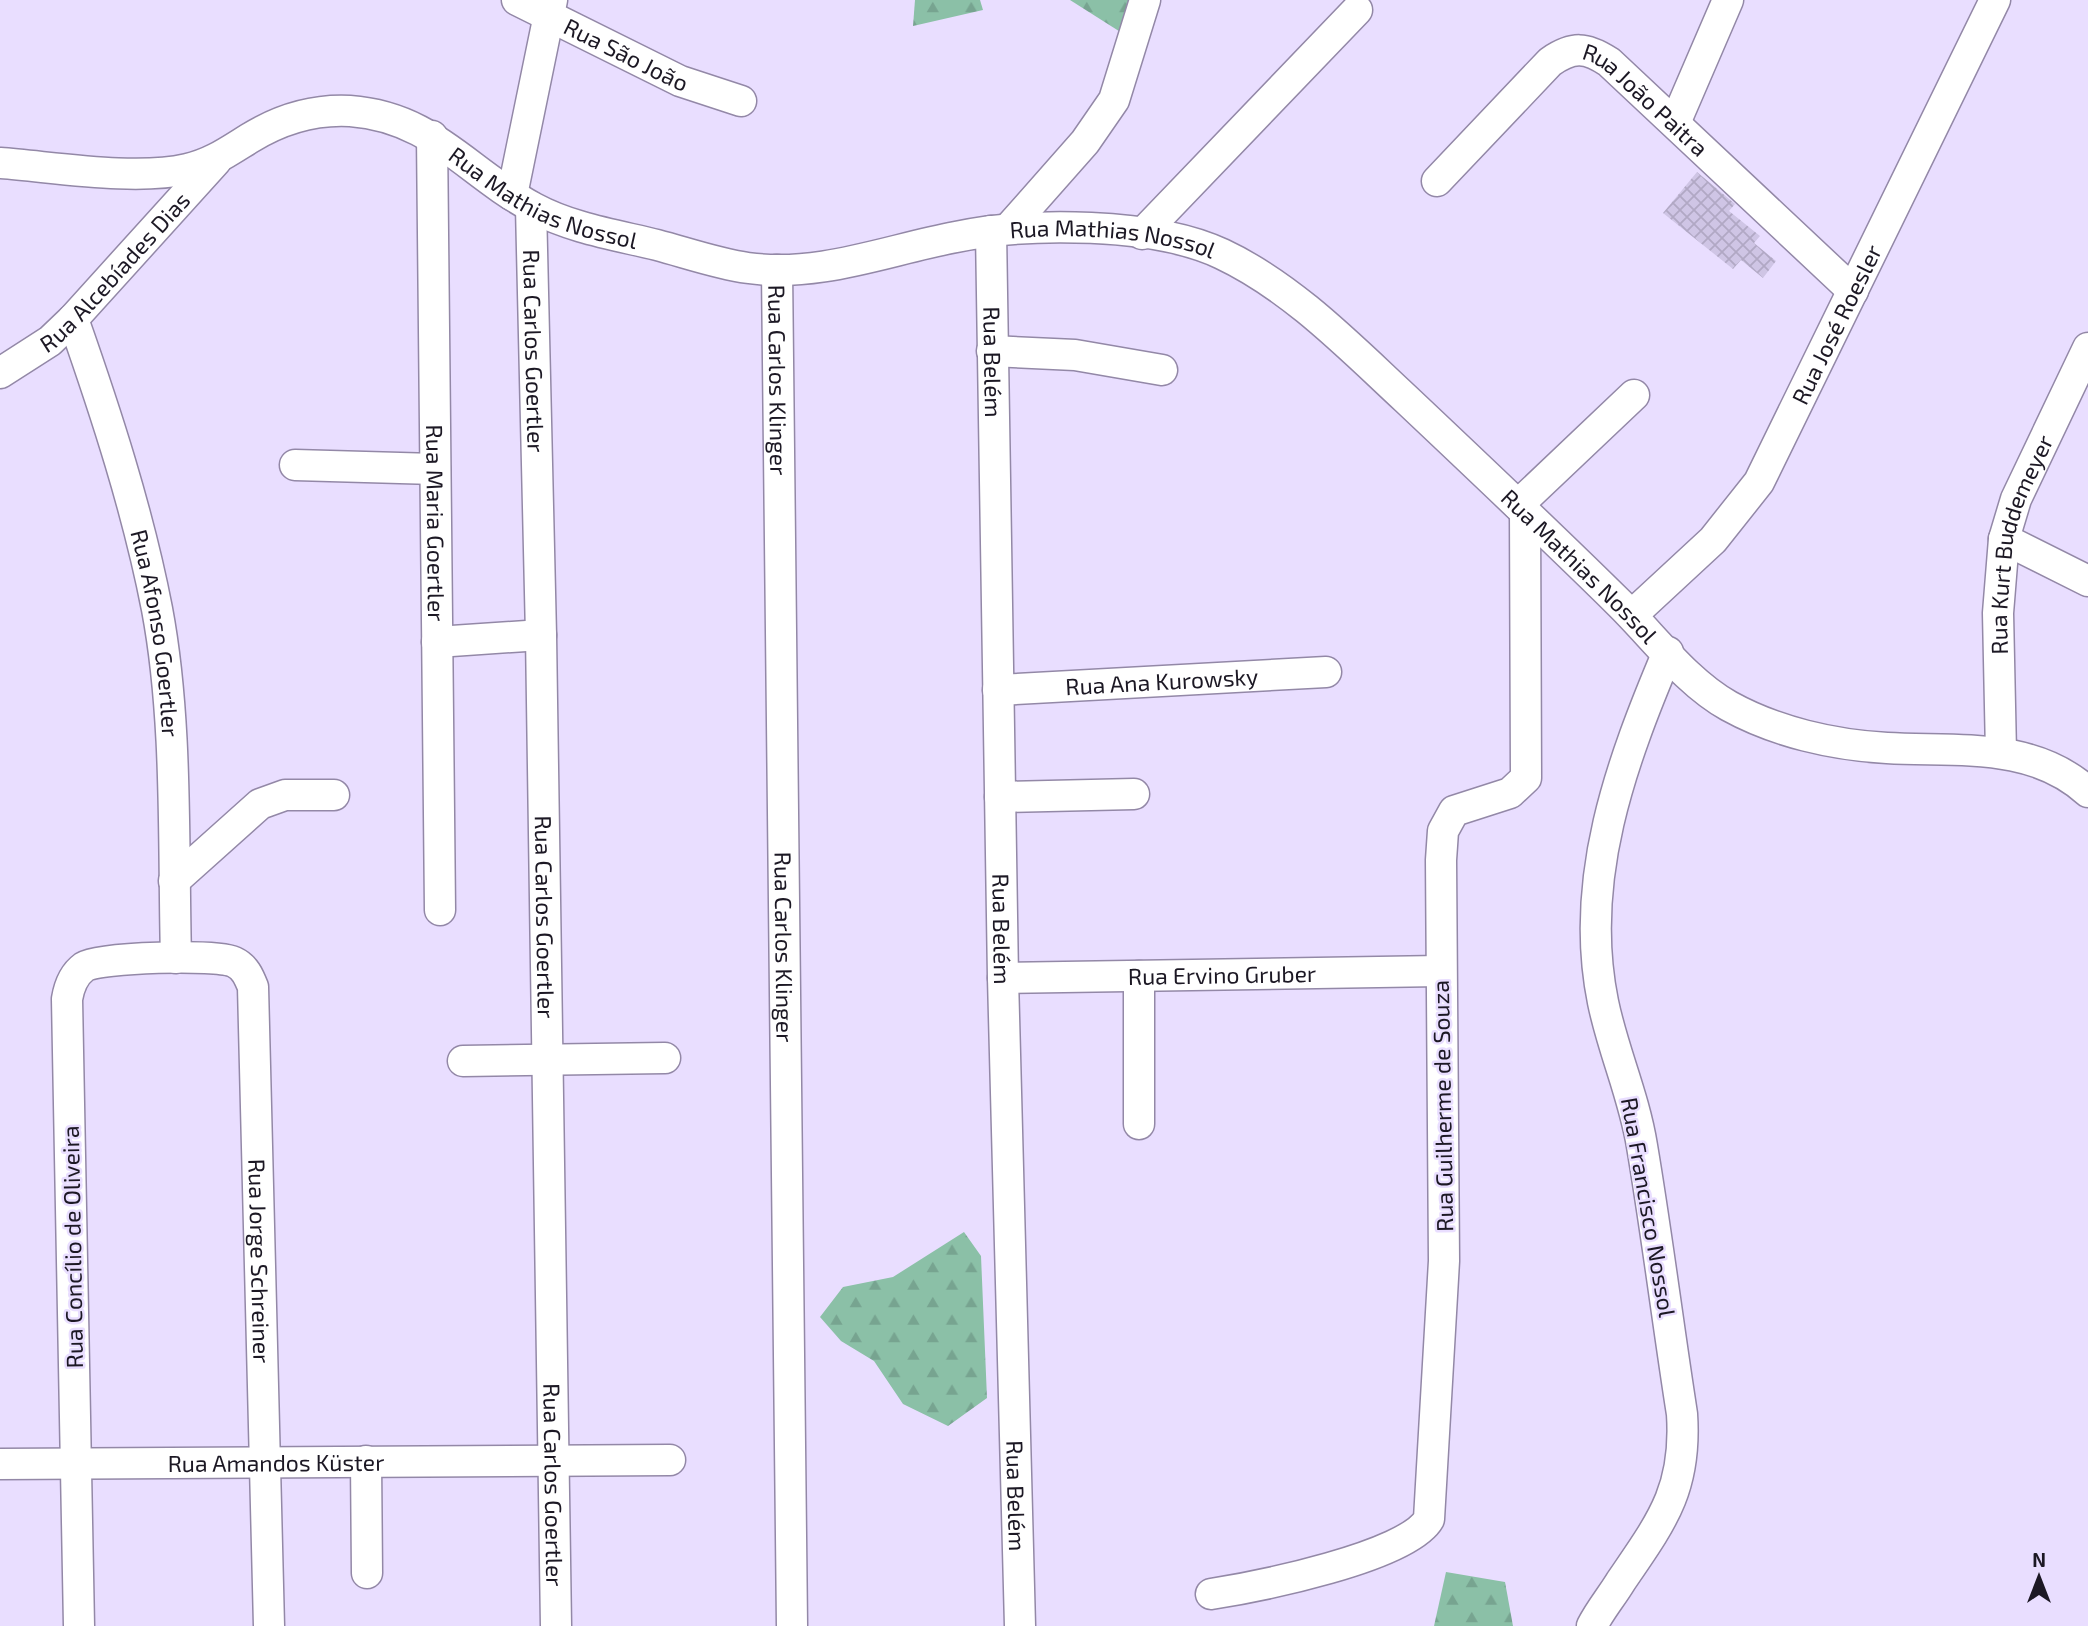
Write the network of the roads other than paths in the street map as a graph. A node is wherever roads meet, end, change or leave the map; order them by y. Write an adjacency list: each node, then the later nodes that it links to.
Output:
1 (517, 0): 5 (street, Rua São João)
2 (1145, 0): 14 (street)
3 (1728, 0): 8 (street)
4 (1995, 0): 17 (street, Rua José Roesler)
5 (551, 8): 7 (street, Rua São João); 13 (street, Rua Carlos Goertler)
6 (1357, 10): 15 (street)
7 (741, 101)
8 (1675, 123): 12 (street, Rua João Paitra); 17 (street, Rua João Paitra)
9 (432, 136): 10 (street, Rua Mathias Nossol); 13 (street, Rua Mathias Nossol); 25 (street, Rua Maria Goertler)
10 (217, 159): 11 (street, Rua Mathias Nossol); 18 (street, Rua Alcebíades Dias)
11 (0, 163)
12 (1437, 181)
13 (522, 201): 16 (street, Rua Mathias Nossol); 30 (street, Rua Carlos Goertler)
14 (1000, 230): 15 (street, Rua Mathias Nossol); 16 (street, Rua Mathias Nossol); 20 (street, Rua Belém)
15 (1142, 234): 26 (street, Rua Mathias Nossol)
16 (777, 270): 61 (street, Rua Carlos Klinger)
17 (1853, 291): 29 (street, Rua José Roesler)
18 (73, 319): 22 (street, Rua Alcebíades Dias); 40 (street, Rua Afonso Goertler)
19 (2088, 348): 27 (street, Rua Kurt Buddemeyer)
20 (992, 351): 21 (street); 34 (street, Rua Belém)
21 (1162, 370)
22 (0, 373)
23 (1634, 395): 26 (street)
24 (295, 465): 25 (street)
25 (435, 469): 31 (street, Rua Maria Goertler)
26 (1522, 507): 29 (street, Rua Mathias Nossol); 43 (street, Rua Guilherme de Souza)
27 (2004, 539): 28 (street); 35 (street, Rua Kurt Buddemeyer)
28 (2088, 582)
29 (1632, 615): 32 (street, Rua Mathias Nossol)
30 (541, 635): 31 (street); 47 (street, Rua Carlos Goertler)
31 (437, 642): 41 (street, Rua Maria Goertler)
32 (1668, 652): 35 (street, Rua Mathias Nossol); 63 (street, Rua Francisco Nossol)
33 (1326, 672): 34 (street, Rua Ana Kurowsky)
34 (998, 690): 39 (street, Rua Belém)
35 (2001, 753): 36 (street, Rua Mathias Nossol)
36 (2088, 792)
37 (1134, 794): 39 (street)
38 (334, 795): 40 (street)
39 (1000, 797): 45 (street, Rua Belém)
40 (174, 881): 42 (street, Rua Afonso Goertler)
41 (439, 910)
42 (176, 958): 53 (street, Rua Jorge Schreiner); 54 (street, Rua Concílio de Oliveira)
43 (1440, 971): 44 (street, Rua Ervino Gruber); 57 (street, Rua Guilherme de Souza)
44 (1139, 976): 45 (street, Rua Ervino Gruber); 49 (street)
45 (1003, 978): 62 (street, Rua Belém)
46 (665, 1058): 47 (street)
47 (547, 1060): 48 (street); 52 (street, Rua Carlos Goertler)
48 (463, 1061)
49 (1139, 1124)
50 (670, 1460): 52 (street, Rua Amandos Küster)
51 (366, 1461): 52 (street, Rua Amandos Küster); 53 (street, Rua Amandos Küster); 56 (street)
52 (552, 1461): 60 (street, Rua Carlos Goertler)
53 (266, 1462): 54 (street, Rua Amandos Küster); 59 (street, Rua Jorge Schreiner)
54 (76, 1463): 55 (street, Rua Amandos Küster); 58 (street, Rua Concílio de Oliveira)
55 (0, 1464)
56 (368, 1573)
57 (1211, 1594)
58 (79, 1626)
59 (269, 1626)
60 (556, 1626)
61 (792, 1626)
62 (1020, 1626)
63 (1592, 1626)

